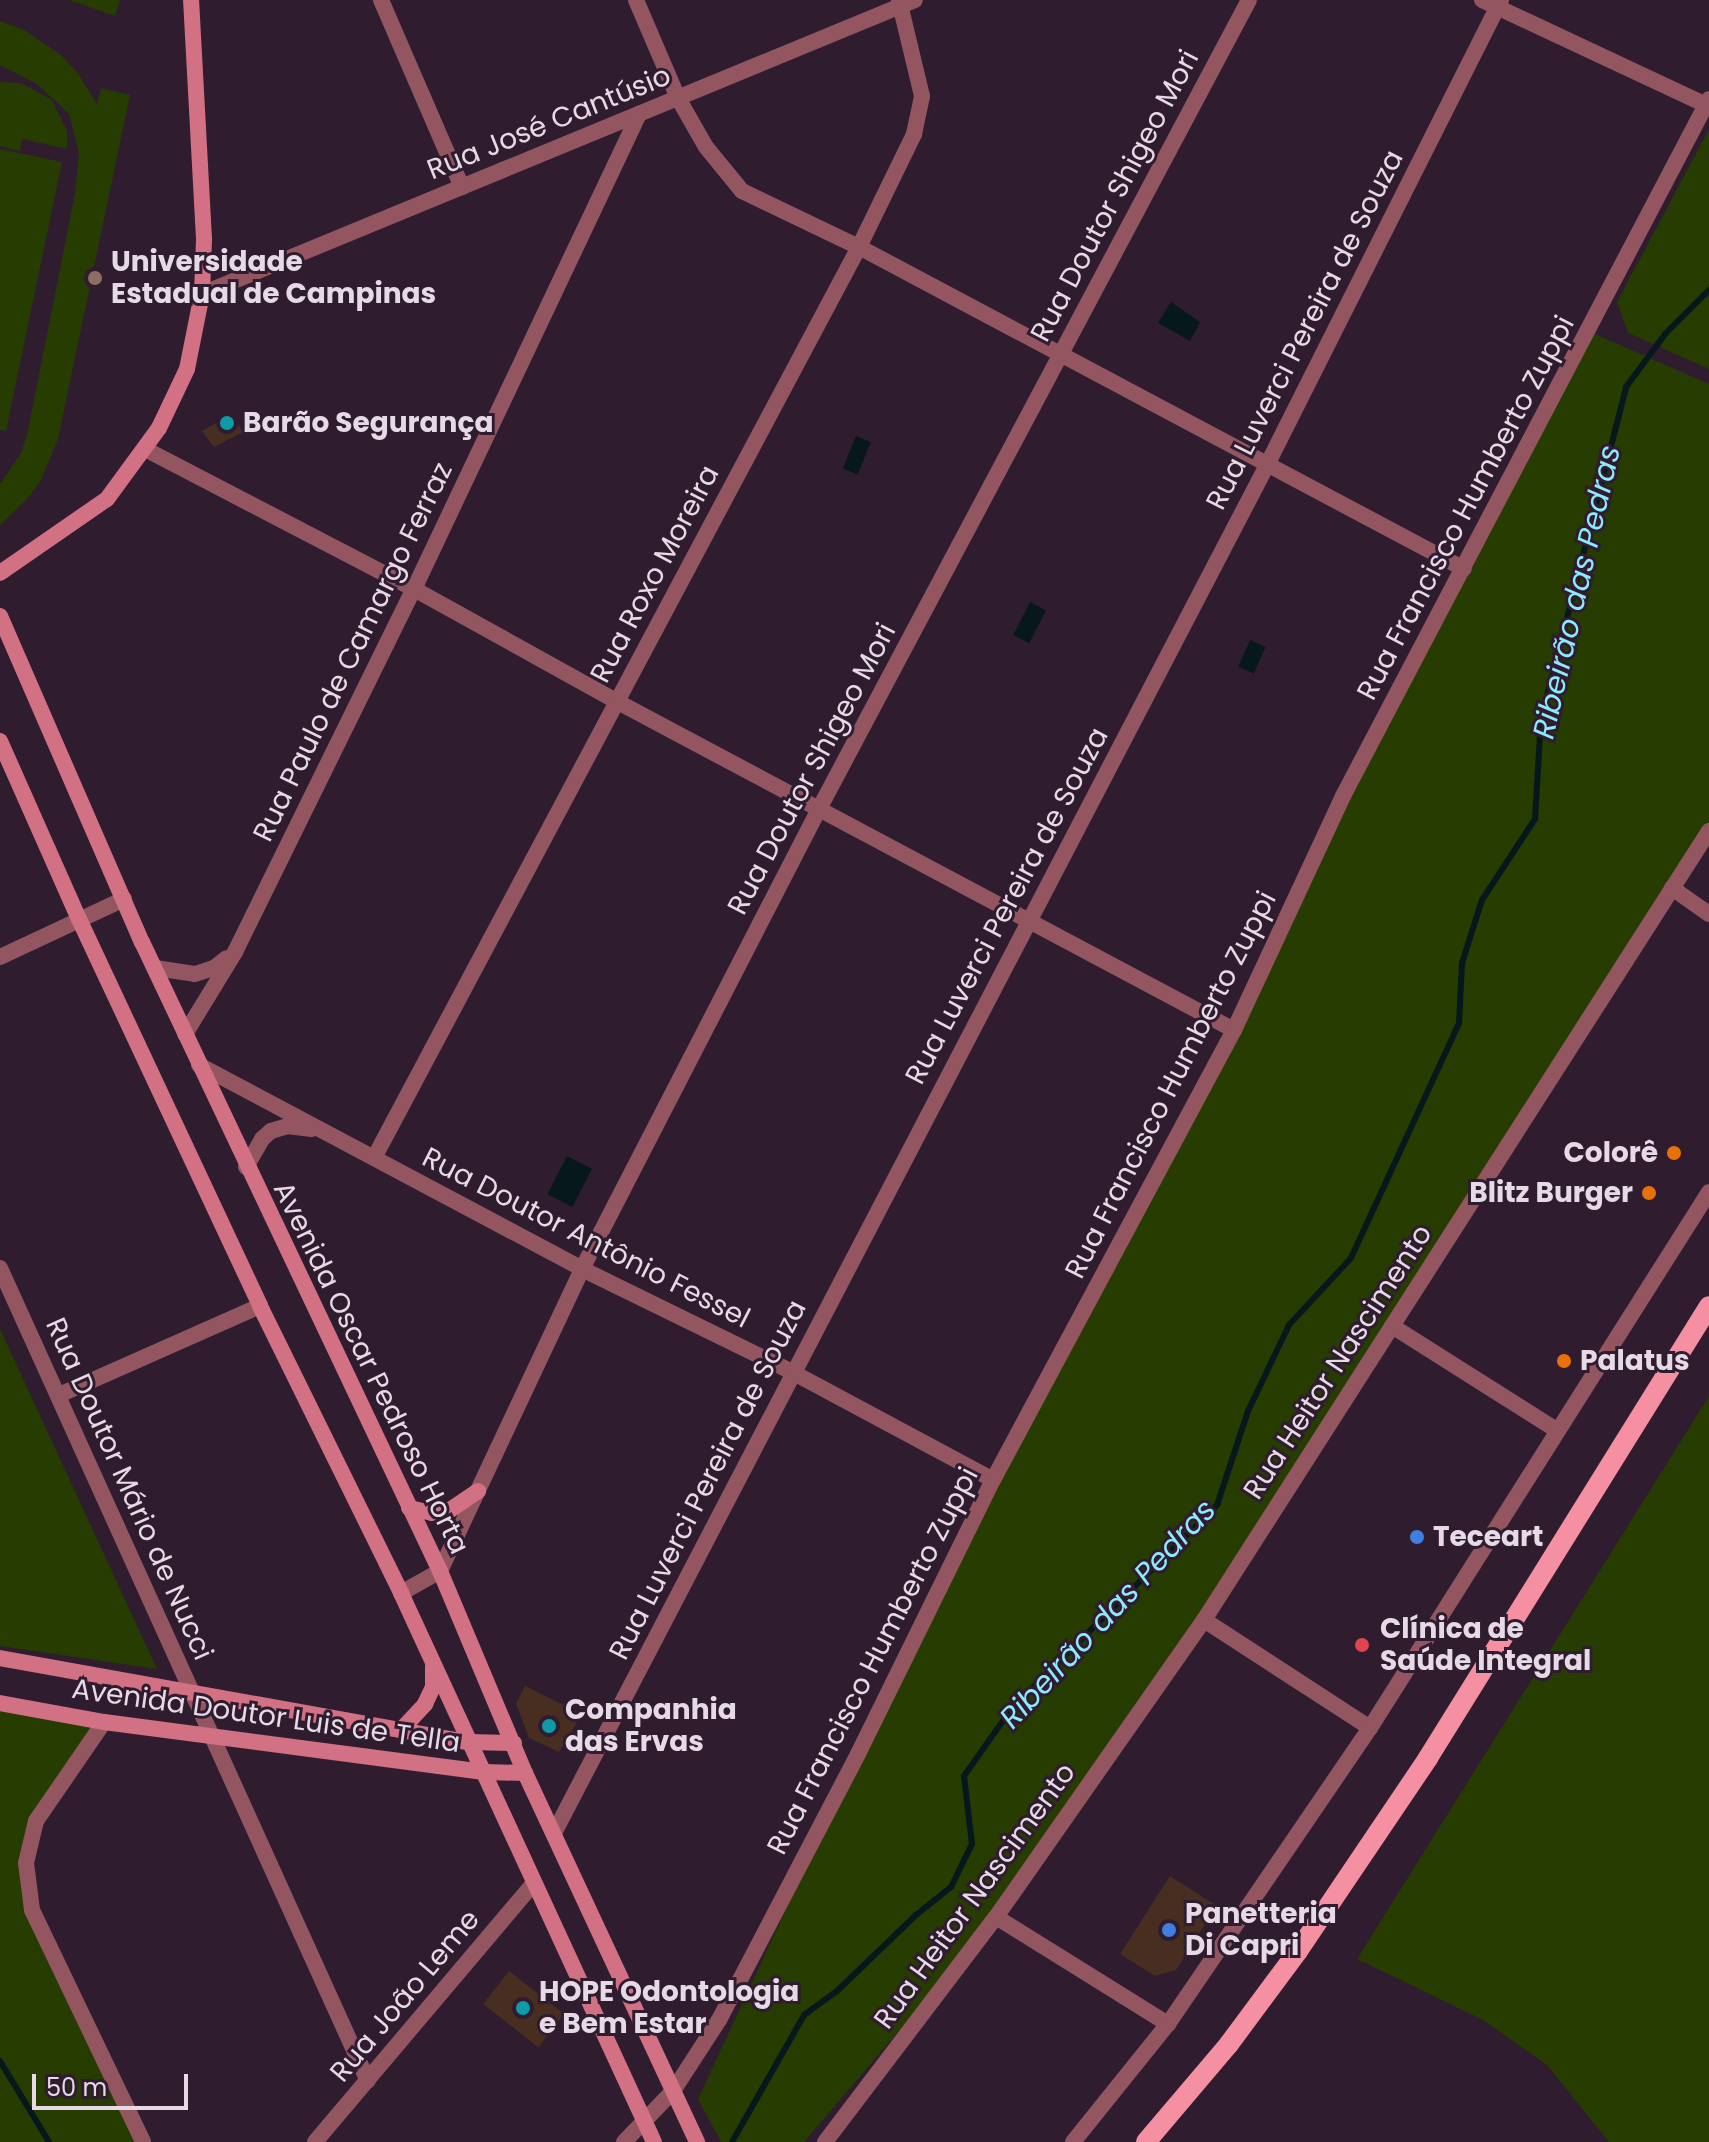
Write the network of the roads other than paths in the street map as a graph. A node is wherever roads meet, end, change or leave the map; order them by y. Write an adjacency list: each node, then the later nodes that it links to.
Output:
1 (191, 0): 12 (main road)
2 (381, 0): 10 (street)
3 (636, 0): 7 (street)
4 (1249, 0): 13 (street, Rua Doutor Shigeo Mori)
5 (905, 2): 7 (street, Rua José Cantúsio); 11 (street, Rua Roxo Moreira)
6 (1493, 3): 8 (street); 15 (street, Rua Luverci Pereira de Souza)
7 (678, 98): 9 (street, Rua José Cantúsio); 11 (street)
8 (1707, 102): 16 (street, Rua Francisco Humberto Zuppi)
9 (639, 114): 10 (street, Rua José Cantúsio); 18 (street, Rua Paulo de Camargo Ferraz)
10 (462, 187): 12 (street, Rua José Cantúsio)
11 (859, 247): 13 (street); 20 (street, Rua Roxo Moreira)
12 (202, 294): 14 (main road)
13 (1061, 355): 15 (street); 22 (street, Rua Doutor Shigeo Mori)
14 (145, 449): 17 (main road); 18 (street)
15 (1266, 467): 16 (street); 28 (street, Rua Luverci Pereira de Souza)
16 (1464, 569): 32 (street, Rua Francisco Humberto Zuppi)
17 (0, 573)
18 (414, 589): 20 (street); 29 (street, Rua Paulo de Camargo Ferraz)
19 (0, 616): 25 (main road, Avenida Oscar Pedroso Horta)
20 (616, 701): 22 (street); 36 (street, Rua Roxo Moreira)
21 (0, 741): 27 (main road)
22 (819, 809): 28 (street); 40 (street, Rua Doutor Shigeo Mori)
23 (1709, 831): 24 (street, Rua Heitor Nascimento)
24 (1672, 888): 26 (street); 43 (street, Rua Heitor Nascimento)
25 (124, 899): 27 (street); 31 (main road, Avenida Oscar Pedroso Horta)
26 (1709, 914)
27 (79, 919): 30 (street); 41 (main road)
28 (1028, 923): 32 (street); 44 (street, Rua Luverci Pereira de Souza)
29 (235, 952): 31 (street); 33 (street, Rua Paulo de Camargo Ferraz)
30 (0, 957)
31 (155, 968): 33 (main road, Avenida Oscar Pedroso Horta)
32 (1234, 1030): 47 (street, Rua Francisco Humberto Zuppi)
33 (185, 1034): 34 (main road, Avenida Oscar Pedroso Horta)
34 (199, 1065): 35 (street, Rua Doutor Antônio Fessel); 37 (main road, Avenida Oscar Pedroso Horta)
35 (325, 1131): 36 (street, Rua Doutor Antônio Fessel); 37 (street, Rua Doutor Antônio Fessel)
36 (374, 1158): 40 (street, Rua Doutor Antônio Fessel)
37 (246, 1167): 49 (main road, Avenida Oscar Pedroso Horta)
38 (1709, 1192): 46 (street)
39 (0, 1268): 45 (street, Rua Doutor Mário de Nucci)
40 (582, 1269): 44 (street, Rua Doutor Antônio Fessel); 48 (street, Rua Doutor Shigeo Mori)
41 (260, 1306): 45 (street); 51 (main road)
42 (1709, 1306): 79 (main road)
43 (1392, 1326): 46 (street); 52 (street, Rua Heitor Nascimento)
44 (792, 1372): 47 (street, Rua Doutor Antônio Fessel); 65 (street, Rua Luverci Pereira de Souza)
45 (59, 1395): 55 (street, Rua Doutor Mário de Nucci)
46 (1558, 1431): 58 (street)
47 (993, 1480): 70 (street, Rua Francisco Humberto Zuppi)
48 (478, 1491): 49 (main road); 50 (street, Rua Doutor Shigeo Mori)
49 (409, 1508): 50 (main road, Avenida Oscar Pedroso Horta)
50 (440, 1571): 51 (street); 62 (main road, Avenida Oscar Pedroso Horta)
51 (401, 1593): 54 (main road)
52 (1204, 1620): 58 (street); 67 (street, Rua Heitor Nascimento)
53 (0, 1658): 55 (main road, Avenida Doutor Luis de Tella)
54 (433, 1665): 59 (main road); 61 (main road)
55 (192, 1692): 59 (main road, Avenida Doutor Luis de Tella); 60 (street, Rua Doutor Mário de Nucci)
56 (0, 1703): 57 (main road, Avenida Doutor Luis de Tella)
57 (104, 1722): 60 (main road, Avenida Doutor Luis de Tella); 72 (street)
58 (1370, 1728): 68 (street)
59 (402, 1729): 61 (main road, Avenida Doutor Luis de Tella)
60 (212, 1737): 63 (main road, Avenida Doutor Luis de Tella); 69 (street, Rua Doutor Mário de Nucci)
61 (469, 1742): 62 (main road, Avenida Doutor Luis de Tella); 63 (main road)
62 (514, 1743): 64 (main road, Avenida Oscar Pedroso Horta)
63 (484, 1772): 64 (main road, Avenida Doutor Luis de Tella); 66 (main road)
64 (525, 1773): 65 (main road, Avenida Oscar Pedroso Horta)
65 (554, 1833): 70 (main road, Avenida Oscar Pedroso Horta)
66 (534, 1883): 69 (street, Rua João Leme); 71 (main road)
67 (996, 1917): 68 (street); 77 (street, Rua Heitor Nascimento)
68 (1168, 2024): 78 (street)
69 (368, 2081): 73 (street, Rua João Leme)
70 (673, 2091): 71 (street, Rua Francisco Humberto Zuppi); 76 (main road, Avenida Oscar Pedroso Horta)
71 (643, 2120): 74 (street, Rua Francisco Humberto Zuppi); 75 (main road)
72 (143, 2142)
73 (315, 2142)
74 (624, 2142)
75 (654, 2142)
76 (697, 2142)
77 (825, 2142)
78 (1073, 2142)
79 (1146, 2142)

